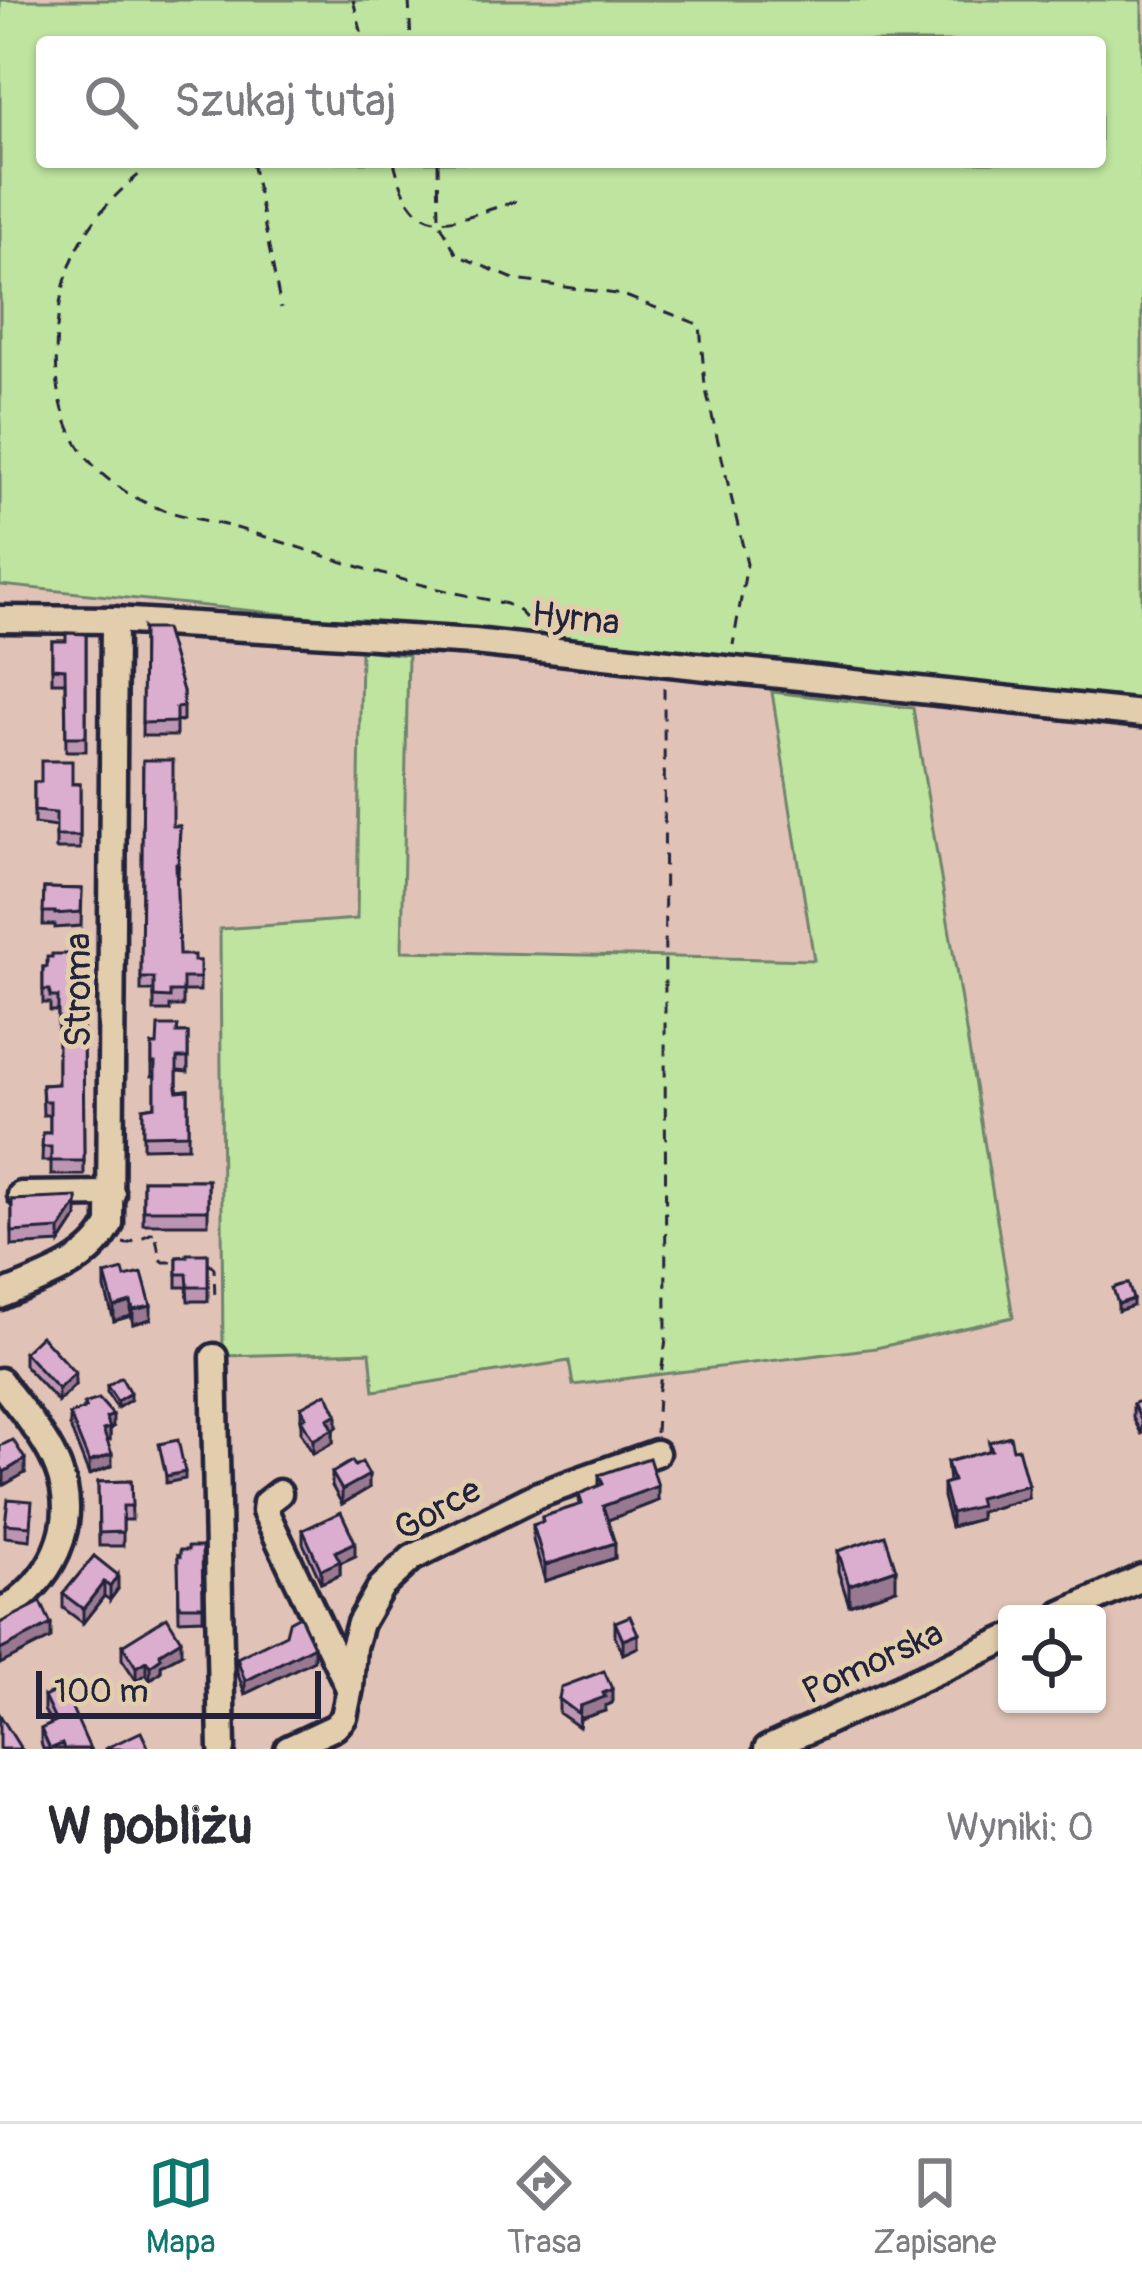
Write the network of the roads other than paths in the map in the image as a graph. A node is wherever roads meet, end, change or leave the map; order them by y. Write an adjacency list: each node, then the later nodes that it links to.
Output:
1 (0, 619): 2 (street, Hyrna)
2 (114, 620): 3 (street, Hyrna); 4 (street, Stroma)
3 (1142, 714)
4 (112, 1194): 5 (street); 6 (street, Stroma)
5 (21, 1195)
6 (0, 1296)
7 (214, 1358): 16 (street)
8 (0, 1381): 13 (street)
9 (656, 1453): 15 (street, Gorce)
10 (279, 1493): 15 (street)
11 (1142, 1578): 12 (street)
12 (1083, 1605)
13 (0, 1613)
14 (998, 1644): 18 (street, Pomorska)
15 (350, 1688): 17 (street, Gorce)
16 (222, 1749)
17 (288, 1749)
18 (767, 1749)

